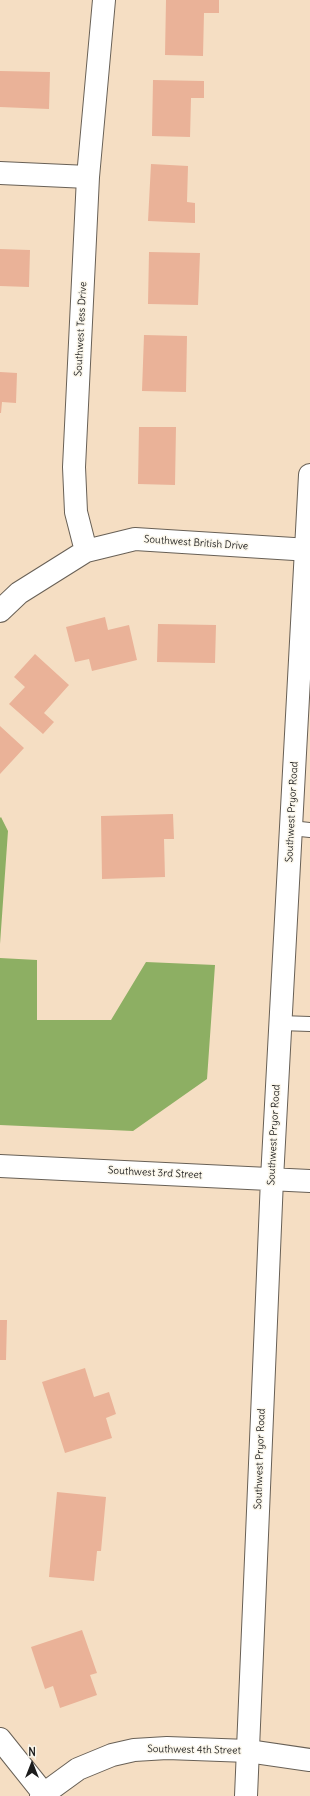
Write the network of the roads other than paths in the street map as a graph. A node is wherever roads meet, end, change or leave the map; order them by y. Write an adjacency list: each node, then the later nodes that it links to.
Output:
1 (104, 0): 3 (main road, Southwest Tess Drive)
2 (0, 173): 3 (main road)
3 (88, 177): 6 (main road, Southwest Tess Drive)
4 (310, 475): 5 (main road, Southwest Pryor Road)
5 (308, 550): 6 (main road, Southwest British Drive); 8 (main road, Southwest Pryor Road)
6 (86, 551): 7 (main road)
7 (0, 611)
8 (300, 829): 9 (main road, Southwest Pryor Road)
9 (280, 1023): 10 (lane); 12 (main road, Southwest Pryor Road)
10 (310, 1024)
11 (0, 1166): 12 (main road, Southwest 3rd Street)
12 (272, 1179): 13 (main road, Southwest 3rd Street); 15 (main road, Southwest Pryor Road)
13 (310, 1181)
14 (0, 1739): 17 (main road)
15 (248, 1751): 16 (main road, Southwest 4th Street); 17 (main road, Southwest 4th Street); 18 (main road, Southwest Pryor Road)
16 (310, 1760)
17 (43, 1795)
18 (246, 1796)

